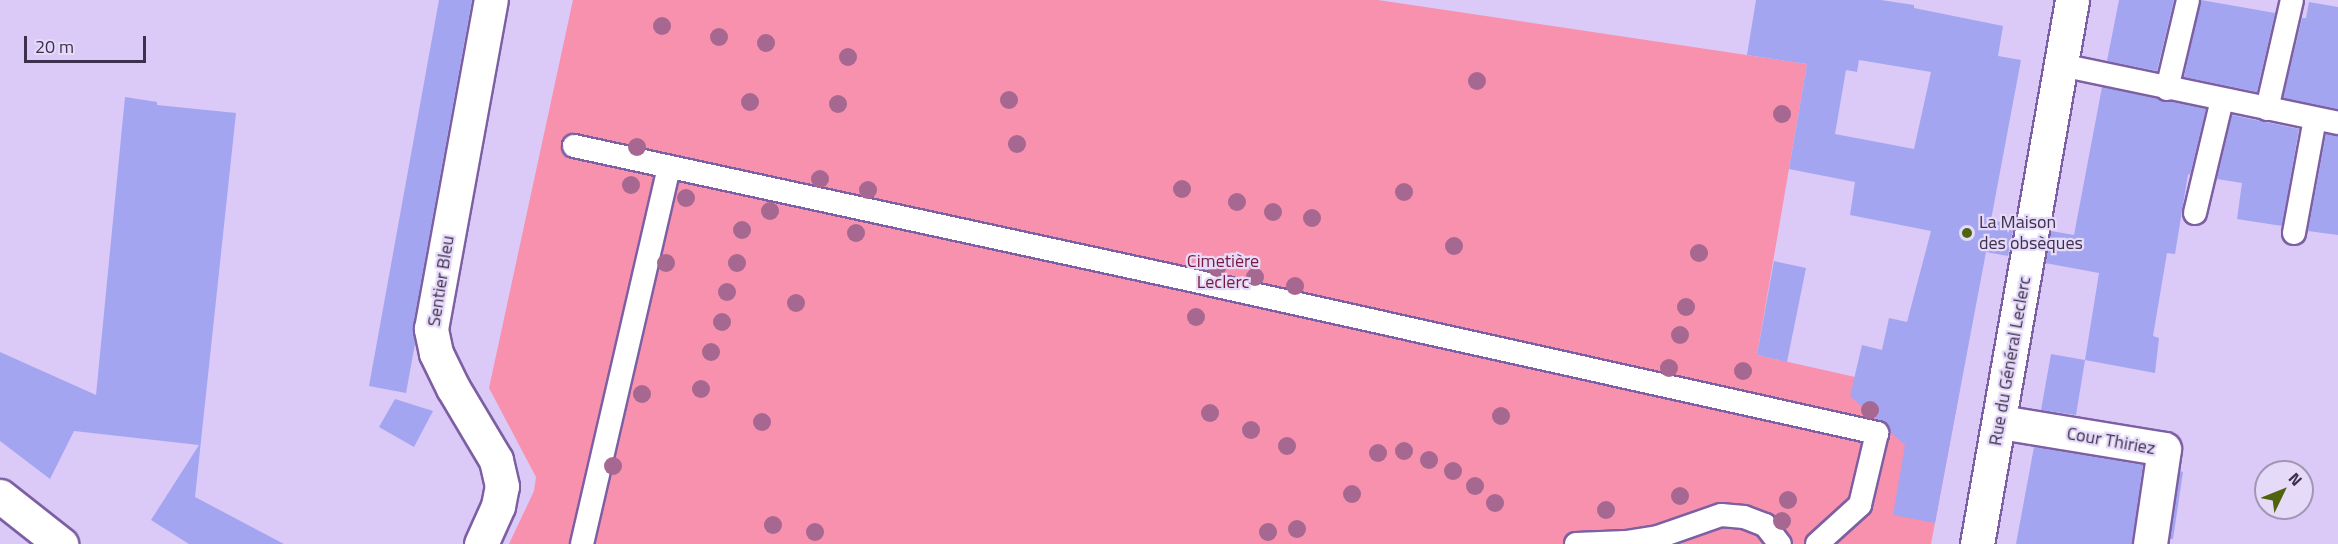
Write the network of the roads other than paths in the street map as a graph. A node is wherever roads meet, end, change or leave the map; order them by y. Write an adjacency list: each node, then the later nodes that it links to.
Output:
1 (491, 0): 18 (street, Sentier Bleu)
2 (2073, 0): 5 (street, Rue du Général Leclerc)
3 (2188, 0): 6 (lane)
4 (2292, 0): 8 (lane)
5 (2061, 64): 6 (lane); 15 (street, Rue du Général Leclerc)
6 (2167, 89): 7 (lane)
7 (2222, 100): 8 (lane); 13 (lane)
8 (2267, 109): 9 (lane)
9 (2315, 119): 10 (lane); 14 (lane)
10 (2338, 123)
11 (574, 146): 12 (lane)
12 (669, 167): 19 (lane); 22 (lane)
13 (2195, 213)
14 (2294, 233)
15 (2000, 422): 23 (street, Rue du Général Leclerc); 24 (street, Cour Thiriez)
16 (0, 496): 17 (street)
17 (61, 544)
18 (481, 544)
19 (582, 544)
20 (1576, 544): 21 (lane)
21 (1780, 544)
22 (1817, 544)
23 (1977, 544)
24 (2150, 544)

